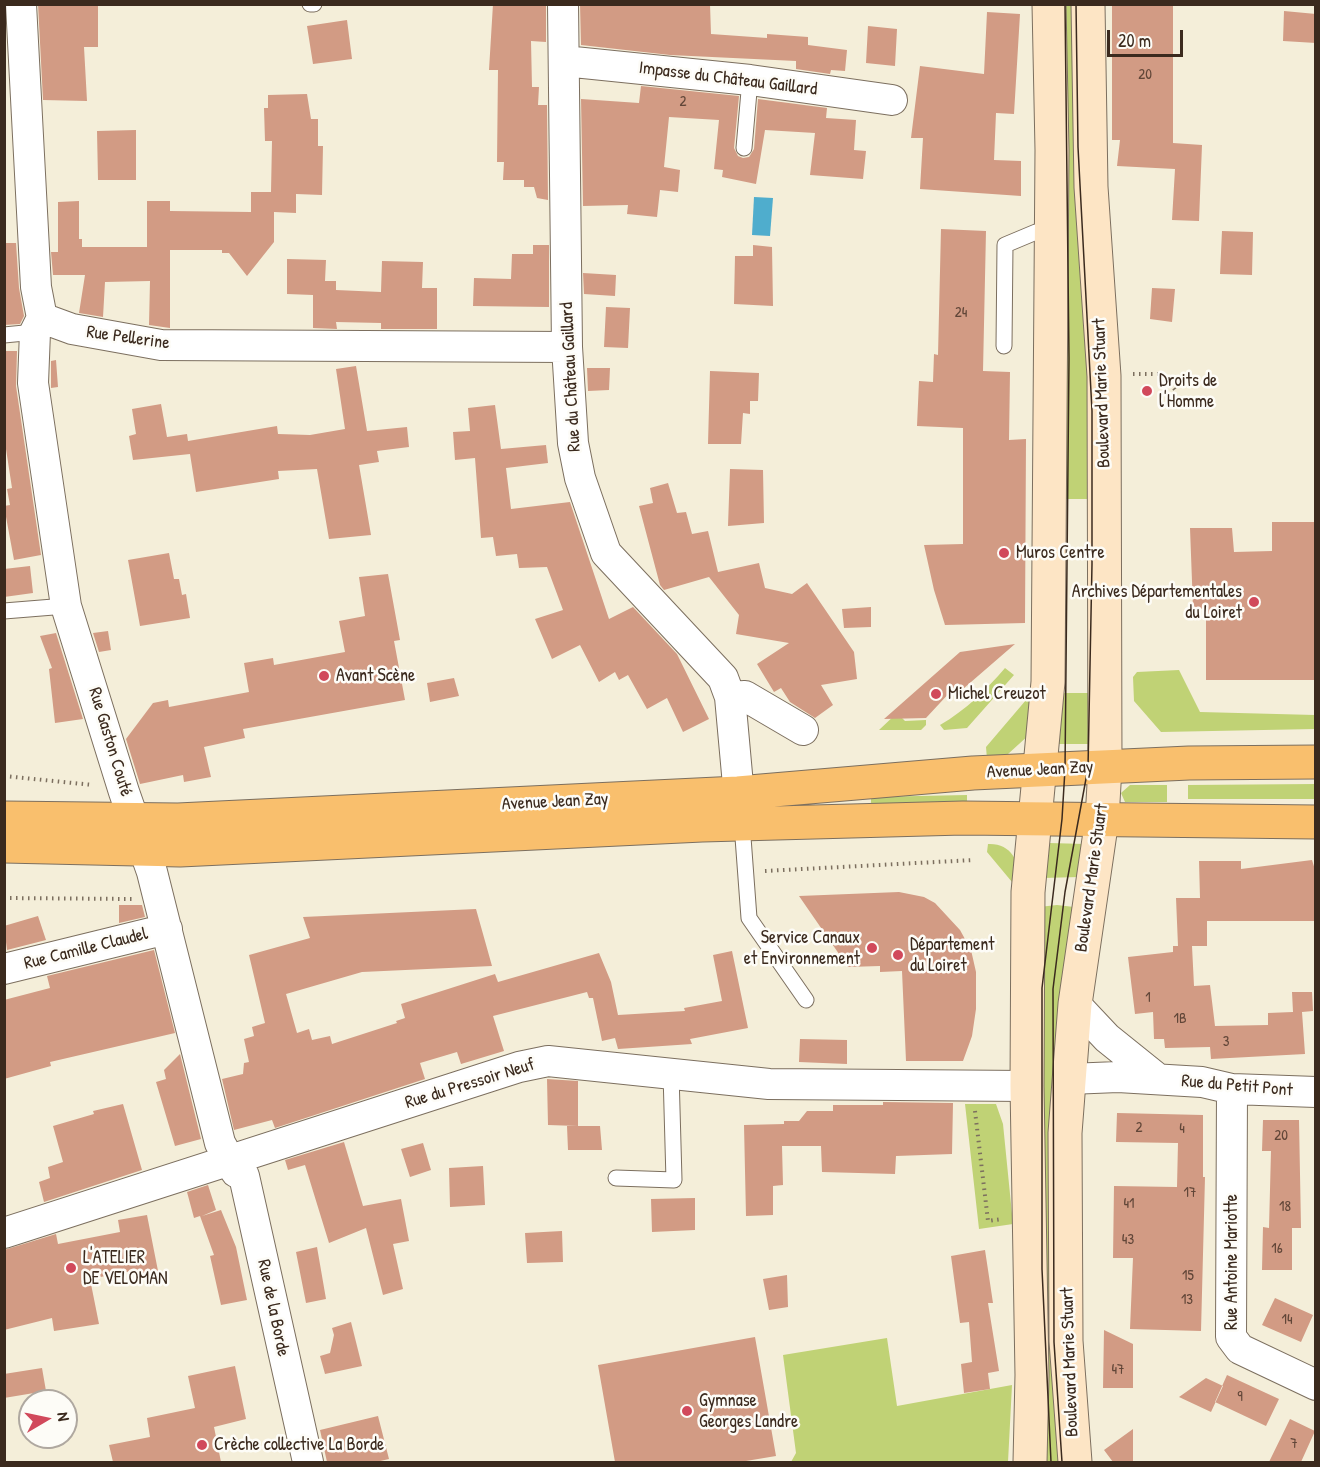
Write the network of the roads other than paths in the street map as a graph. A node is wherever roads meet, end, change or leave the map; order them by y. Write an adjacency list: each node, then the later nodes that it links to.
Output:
1 (21, 4): 6 (street)
2 (563, 4): 5 (street, Rue du Château Gaillard)
3 (1048, 4): 10 (main road, Boulevard Marie Stuart)
4 (1088, 4): 20 (main road, Boulevard Marie Stuart)
5 (564, 61): 7 (street, Impasse du Château Gaillard); 14 (street, Rue du Château Gaillard)
6 (15, 71): 11 (street)
7 (750, 80): 8 (street, Impasse du Château Gaillard); 9 (lane)
8 (892, 100)
9 (744, 148)
10 (1052, 230): 13 (lane); 21 (main road, Boulevard Marie Stuart)
11 (38, 325): 12 (lane); 14 (street, Rue Pellerine); 15 (street, Rue Gaston Couté)
12 (4, 335)
13 (1004, 346)
14 (567, 347): 17 (street, Rue du Château Gaillard)
15 (66, 606): 16 (lane); 27 (street, Rue Gaston Couté)
16 (4, 611)
17 (730, 697): 18 (street); 22 (street, Rue du Château Gaillard)
18 (803, 730)
19 (1316, 762): 20 (main road, Avenue Jean Zay)
20 (1105, 767): 21 (main road, Avenue Jean Zay); 25 (main road, Boulevard Marie Stuart)
21 (1040, 770): 22 (main road, Avenue Jean Zay); 24 (main road, Boulevard Marie Stuart)
22 (740, 808): 24 (main road, Avenue Jean Zay); 27 (main road, Avenue Jean Zay); 31 (lane)
23 (4, 818): 27 (main road, Avenue Jean Zay)
24 (1035, 818): 25 (main road, Avenue Jean Zay); 36 (main road, Boulevard Marie Stuart)
25 (1102, 819): 26 (main road, Avenue Jean Zay); 32 (main road, Boulevard Marie Stuart)
26 (1316, 822)
27 (139, 835): 28 (main road, Avenue Jean Zay); 29 (street, Rue Gaston Couté)
28 (4, 846)
29 (167, 929): 30 (street, Rue Camille Claudel); 39 (street, Rue Gaston Couté)
30 (4, 969)
31 (806, 1000)
32 (1075, 1004): 34 (main road, Boulevard Marie Stuart); 35 (street, Rue du Petit Pont)
33 (671, 1073): 36 (street, Rue du Pressoir Neuf); 39 (street, Rue du Pressoir Neuf); 40 (lane)
34 (1069, 1079): 35 (street, Rue du Petit Pont); 45 (main road, Boulevard Marie Stuart)
35 (1158, 1079): 37 (street, Rue du Petit Pont)
36 (1027, 1086): 44 (main road, Boulevard Marie Stuart)
37 (1232, 1089): 38 (street, Rue du Petit Pont); 42 (street, Rue Antoine Mariotte)
38 (1316, 1092)
39 (228, 1160): 41 (street, Rue du Pressoir Neuf); 43 (street, Rue de la Borde)
40 (616, 1178)
41 (4, 1233)
42 (1316, 1385)
43 (308, 1462)
44 (1030, 1462)
45 (1075, 1462)

